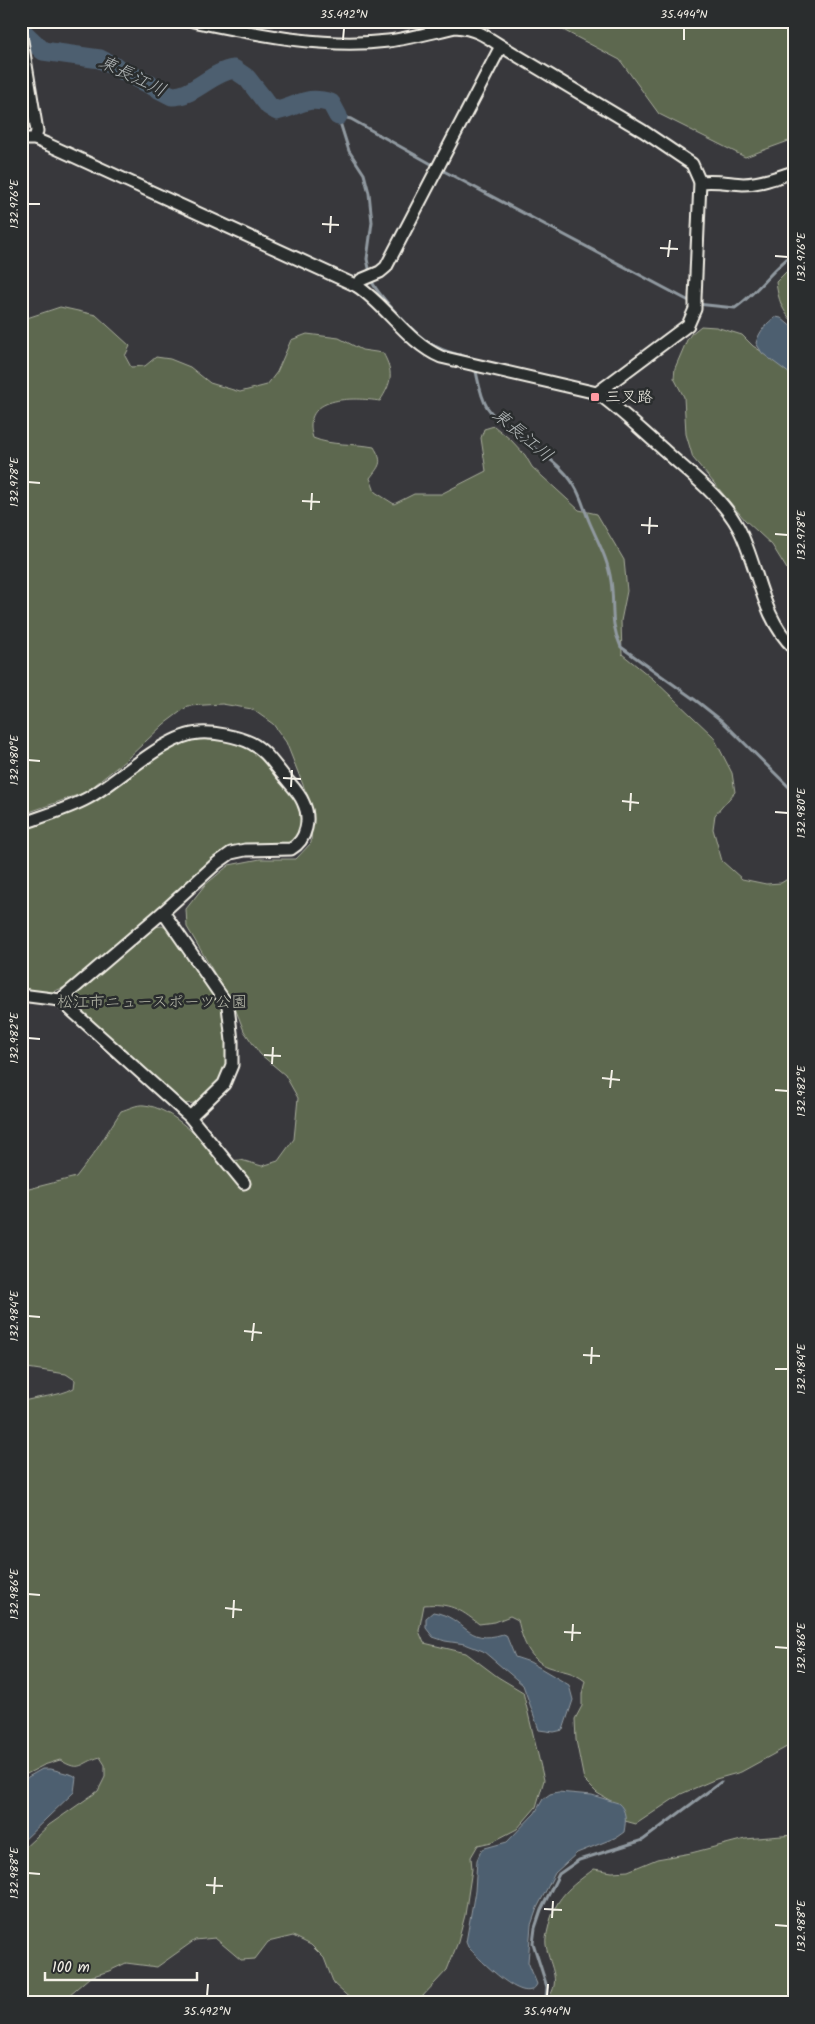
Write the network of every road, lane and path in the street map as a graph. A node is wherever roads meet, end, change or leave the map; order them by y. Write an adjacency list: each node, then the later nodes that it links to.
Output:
1 (193, 21): 3 (street)
2 (21, 35): 5 (street)
3 (501, 46): 7 (street); 8 (street)
4 (21, 139): 5 (street)
5 (35, 139): 8 (street)
6 (794, 172): 7 (street)
7 (700, 182): 9 (street)
8 (357, 286): 9 (street)
9 (597, 394): 10 (street)
10 (794, 648)
11 (21, 824): 12 (street)
12 (162, 912): 14 (street); 15 (street)
13 (21, 995): 14 (street)
14 (60, 1000): 15 (street)
15 (190, 1117): 16 (street)
16 (244, 1183)

